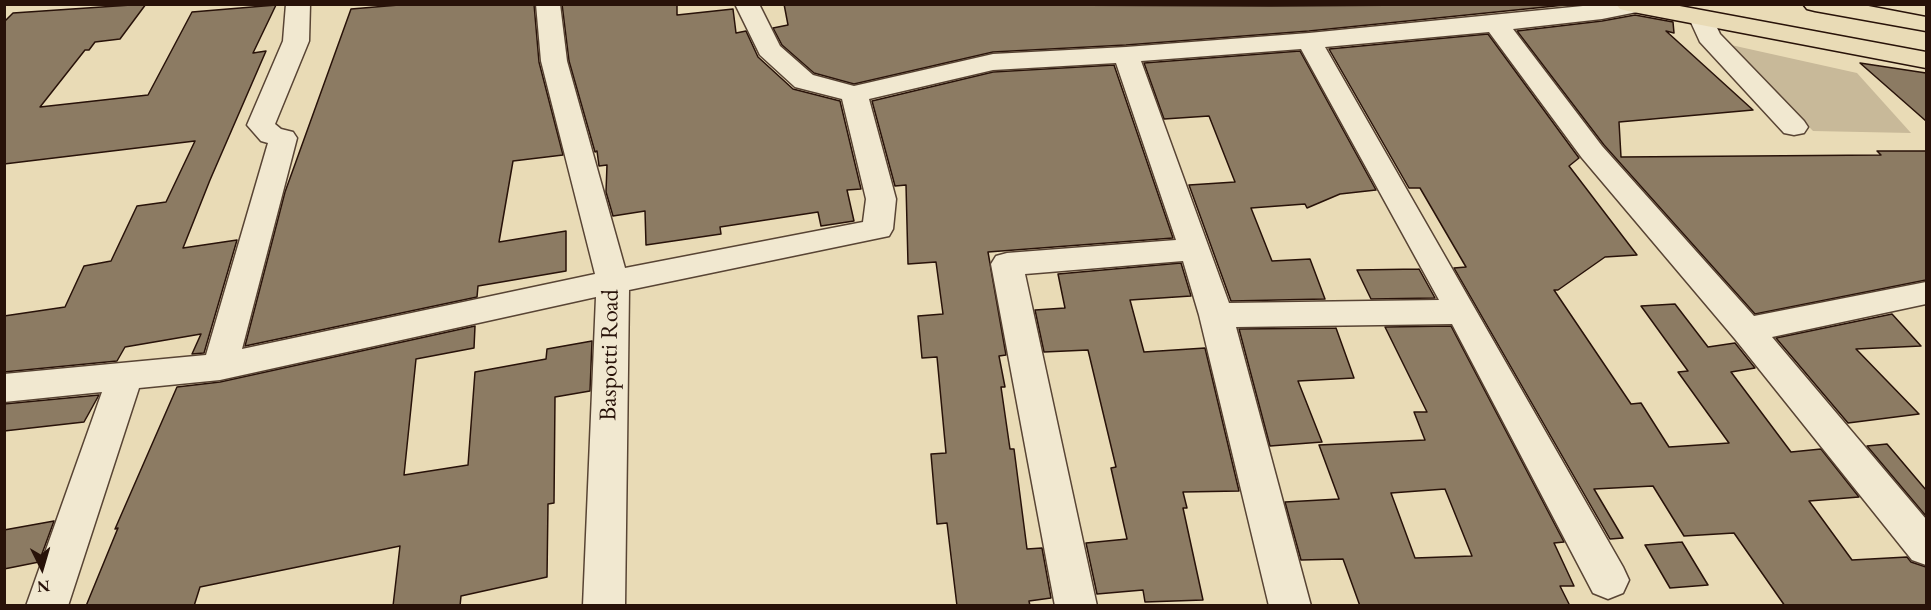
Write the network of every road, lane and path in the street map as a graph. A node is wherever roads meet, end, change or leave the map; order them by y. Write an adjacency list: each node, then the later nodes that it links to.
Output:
1 (298, 4): 21 (street)
2 (548, 4): 16 (street, Baspotti Road)
3 (747, 4): 13 (street)
4 (1815, 4): 8 (highway)
5 (1631, 5): 6 (highway); 7 (street)
6 (1691, 11): 10 (highway); 12 (highway); 14 (street)
7 (1496, 24): 9 (street); 20 (street)
8 (1926, 24)
9 (1309, 41): 11 (street); 18 (street)
10 (1926, 49)
11 (1126, 55): 13 (street); 15 (street)
12 (1926, 60)
13 (854, 94): 16 (street)
14 (1794, 127)
15 (1196, 249): 19 (street); 28 (street)
16 (613, 282): 21 (street); 27 (street, Baspotti Road)
17 (1926, 293): 20 (street)
18 (1462, 312): 19 (street); 25 (street)
19 (1216, 315): 29 (street)
20 (1747, 330): 24 (street)
21 (220, 368): 22 (street)
22 (125, 377): 23 (street); 26 (street)
23 (4, 388)
24 (1926, 548)
25 (1608, 580)
26 (47, 606)
27 (604, 606)
28 (1076, 606)
29 (1290, 606)

